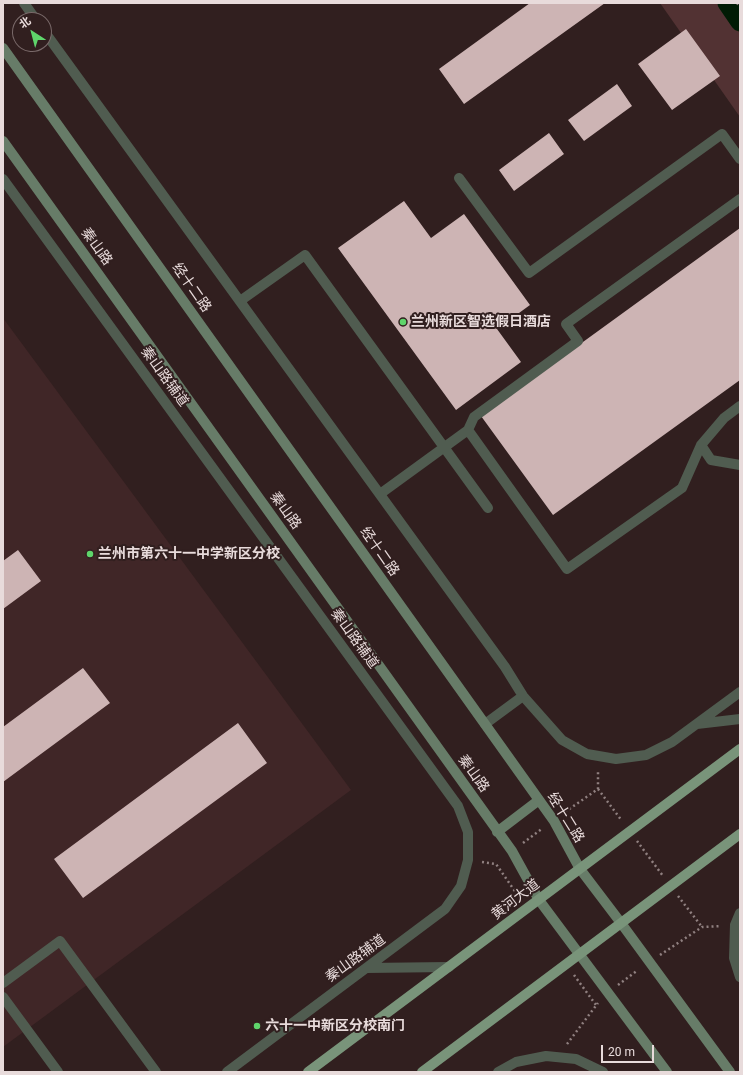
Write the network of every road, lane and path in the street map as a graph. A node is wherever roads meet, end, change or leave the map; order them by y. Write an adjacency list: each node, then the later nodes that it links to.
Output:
1 (24, 3): 4 (lane)
2 (737, 3): 3 (path)
3 (740, 7)
4 (30, 12)
5 (52, 42): 12 (lane)
6 (3, 48): 23 (street, 经十二路)
7 (3, 141): 28 (street, 秦山路)
8 (740, 159): 9 (lane)
9 (459, 178)
10 (3, 179): 31 (lane, 秦山路辅道)
11 (740, 199): 14 (lane)
12 (240, 301): 16 (lane); 18 (lane)
13 (740, 406): 15 (lane)
14 (468, 430): 15 (lane); 16 (lane)
15 (701, 445): 17 (lane)
16 (444, 447): 18 (lane); 19 (lane)
17 (740, 465)
18 (380, 494): 21 (lane)
19 (488, 508)
20 (740, 692): 24 (lane)
21 (523, 696): 23 (lane); 24 (lane)
22 (740, 719): 24 (lane)
23 (485, 724): 27 (street, 经十二路)
24 (697, 724)
25 (740, 749): 29 (main road, 黄河大道)
26 (598, 789): 29 (path)
27 (539, 800): 28 (street); 32 (street, 经十二路)
28 (498, 832): 34 (street, 秦山路)
29 (630, 832): 32 (main road, 黄河大道); 33 (path)
30 (740, 834): 33 (main road)
31 (468, 860): 35 (path); 44 (lane, 秦山路辅道)
32 (580, 869): 34 (main road, 黄河大道); 37 (street, 经十二路)
33 (671, 886): 37 (main road); 39 (path)
34 (539, 900): 35 (main road, 黄河大道); 40 (street, 秦山路)
35 (527, 908): 43 (main road, 黄河大道)
36 (740, 913): 38 (lane)
37 (621, 923): 40 (main road); 41 (street, 经十二路)
38 (735, 925): 39 (path); 45 (lane)
39 (702, 927): 41 (path)
40 (580, 954): 42 (main road); 47 (street, 秦山路)
41 (650, 962): 47 (path); 59 (street, 经十二路)
42 (566, 964): 49 (path); 55 (main road)
43 (448, 967): 44 (lane); 54 (main road, 黄河大道)
44 (366, 968): 53 (lane, 秦山路辅道)
45 (740, 977)
46 (3, 983): 52 (lane)
47 (608, 992): 49 (path); 58 (street, 秦山路)
48 (3, 997): 51 (lane)
49 (596, 1005): 50 (path)
50 (558, 1057): 56 (lane); 57 (lane)
51 (58, 1072)
52 (156, 1072)
53 (227, 1072)
54 (308, 1072)
55 (422, 1072)
56 (498, 1072)
57 (603, 1072)
58 (667, 1072)
59 (730, 1072)

